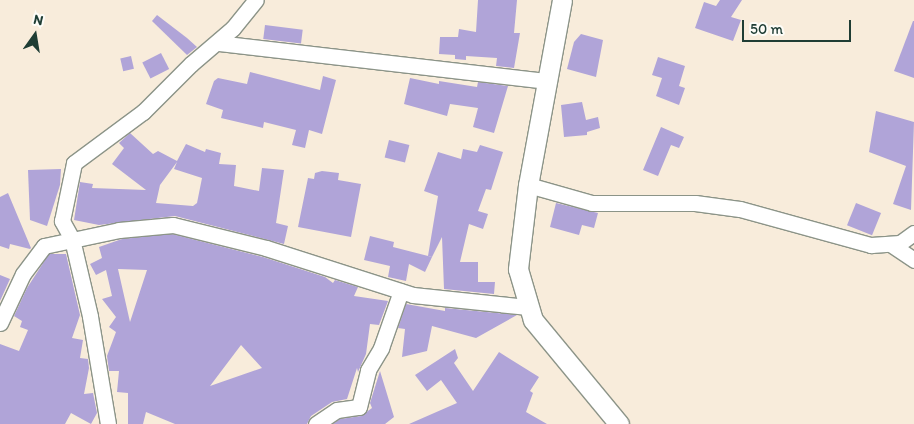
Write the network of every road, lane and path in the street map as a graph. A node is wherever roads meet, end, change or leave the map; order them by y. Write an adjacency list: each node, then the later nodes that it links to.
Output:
1 (256, 0): 3 (street)
2 (562, 0): 4 (street)
3 (218, 43): 4 (street); 7 (street)
4 (547, 81): 5 (street)
5 (528, 185): 8 (street); 11 (street)
6 (914, 232): 8 (street)
7 (72, 239): 10 (street); 12 (street); 13 (street)
8 (892, 245): 9 (street)
9 (914, 260)
10 (401, 291): 11 (street); 14 (street)
11 (528, 307): 15 (street)
12 (0, 323)
13 (108, 424)
14 (316, 424)
15 (619, 424)

